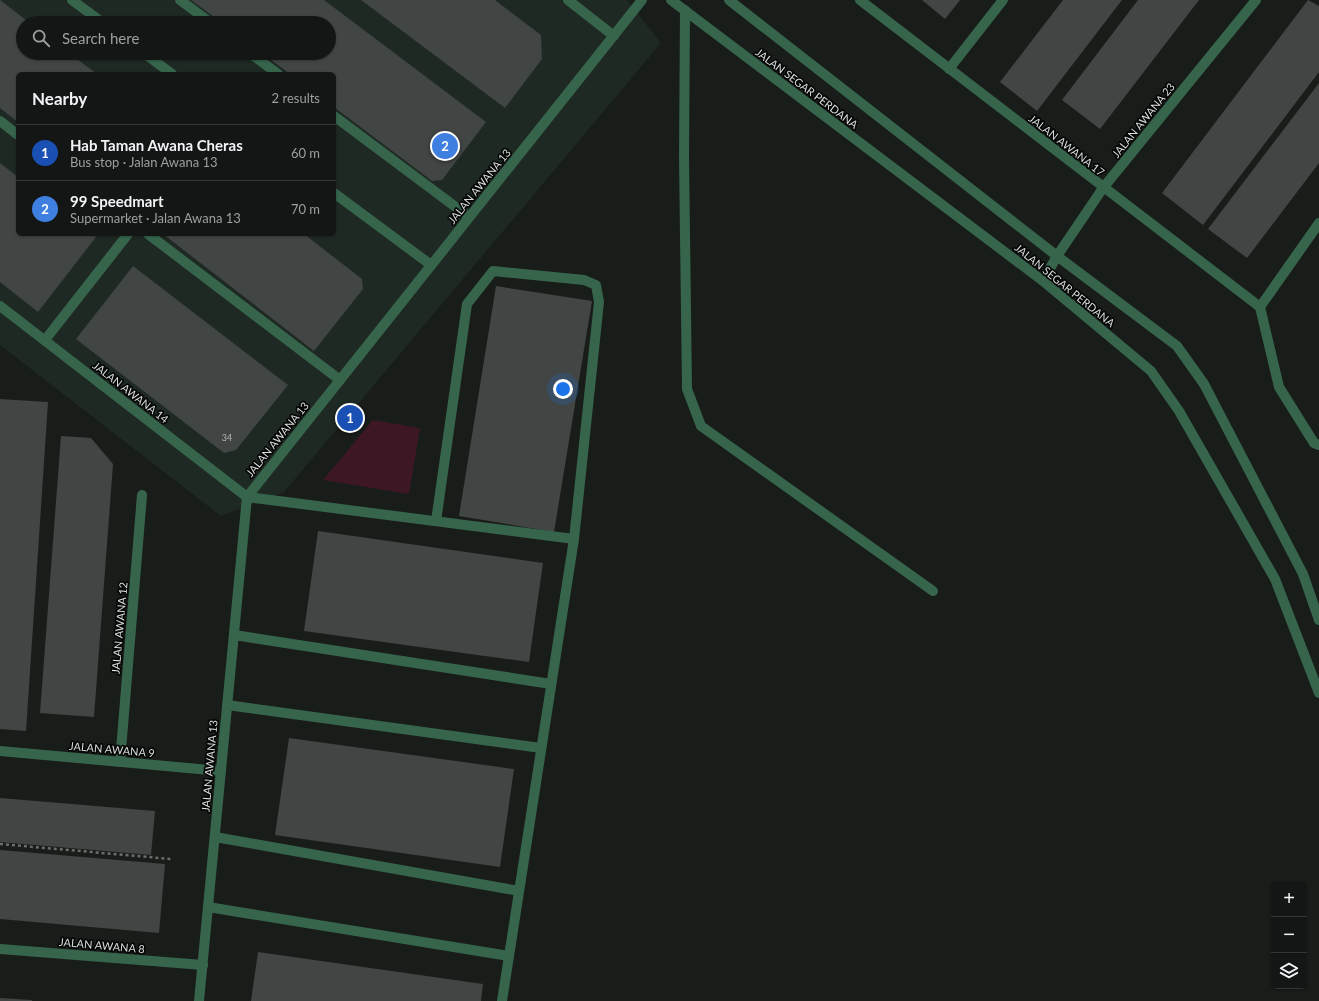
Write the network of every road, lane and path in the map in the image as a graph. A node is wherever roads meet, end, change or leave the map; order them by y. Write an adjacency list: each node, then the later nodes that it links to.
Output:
1 (72, 0): 11 (street)
2 (180, 0): 12 (street)
3 (568, 0): 13 (street)
4 (642, 0): 13 (street, JALAN AWANA 13)
5 (671, 0): 10 (street, JALAN SEGAR PERDANA)
6 (729, 0): 28 (street, JALAN SEGAR PERDANA)
7 (860, 0): 16 (street, JALAN AWANA 17)
8 (1004, 0): 16 (street)
9 (1256, 0): 22 (street, JALAN AWANA 23)
10 (685, 10): 30 (street, JALAN SEGAR PERDANA); 40 (street)
11 (94, 16)
12 (201, 16)
13 (614, 36): 24 (street, JALAN AWANA 13)
14 (153, 60): 17 (street)
15 (259, 60): 18 (street)
16 (949, 69): 22 (street, JALAN AWANA 17)
17 (169, 72)
18 (275, 72)
19 (336, 117): 24 (street)
20 (0, 121): 21 (street)
21 (16, 133)
22 (1103, 188): 28 (street, JALAN AWANA 23); 32 (street, JALAN AWANA 17)
23 (336, 194): 29 (street)
24 (469, 217): 29 (street, JALAN AWANA 13)
25 (1319, 224): 32 (street)
26 (126, 236): 33 (street)
27 (151, 236): 34 (street)
28 (1057, 256): 30 (street, JALAN AWANA 23); 41 (street, JALAN SEGAR PERDANA)
29 (432, 265): 34 (street, JALAN AWANA 13)
30 (1043, 281): 44 (street, JALAN SEGAR PERDANA)
31 (0, 306): 33 (street, JALAN AWANA 14)
32 (1260, 307): 35 (street)
33 (45, 340): 37 (street, JALAN AWANA 14)
34 (340, 380): 37 (street, JALAN AWANA 13)
35 (1319, 445)
36 (142, 495): 48 (street, JALAN AWANA 12)
37 (247, 497): 38 (street); 42 (street, JALAN AWANA 13)
38 (436, 521): 39 (street); 39 (street)
39 (574, 539): 43 (street)
40 (933, 591)
41 (1319, 620)
42 (234, 635): 43 (street); 45 (street, JALAN AWANA 13)
43 (551, 684): 46 (street)
44 (1319, 693)
45 (227, 704): 46 (street); 49 (street, JALAN AWANA 13)
46 (541, 748): 53 (street)
47 (0, 751): 48 (street, JALAN AWANA 9)
48 (120, 762): 49 (street, JALAN AWANA 9)
49 (221, 771): 50 (street, JALAN AWANA 13)
50 (215, 837): 53 (street); 54 (street, JALAN AWANA 13)
51 (0, 844): 52 (path)
52 (171, 860)
53 (519, 891): 56 (street)
54 (208, 907): 56 (street); 57 (street, JALAN AWANA 13)
55 (0, 949): 57 (street, JALAN AWANA 8)
56 (509, 956): 59 (street)
57 (203, 965): 58 (street, JALAN AWANA 13)
58 (199, 1001)
59 (502, 1001)

